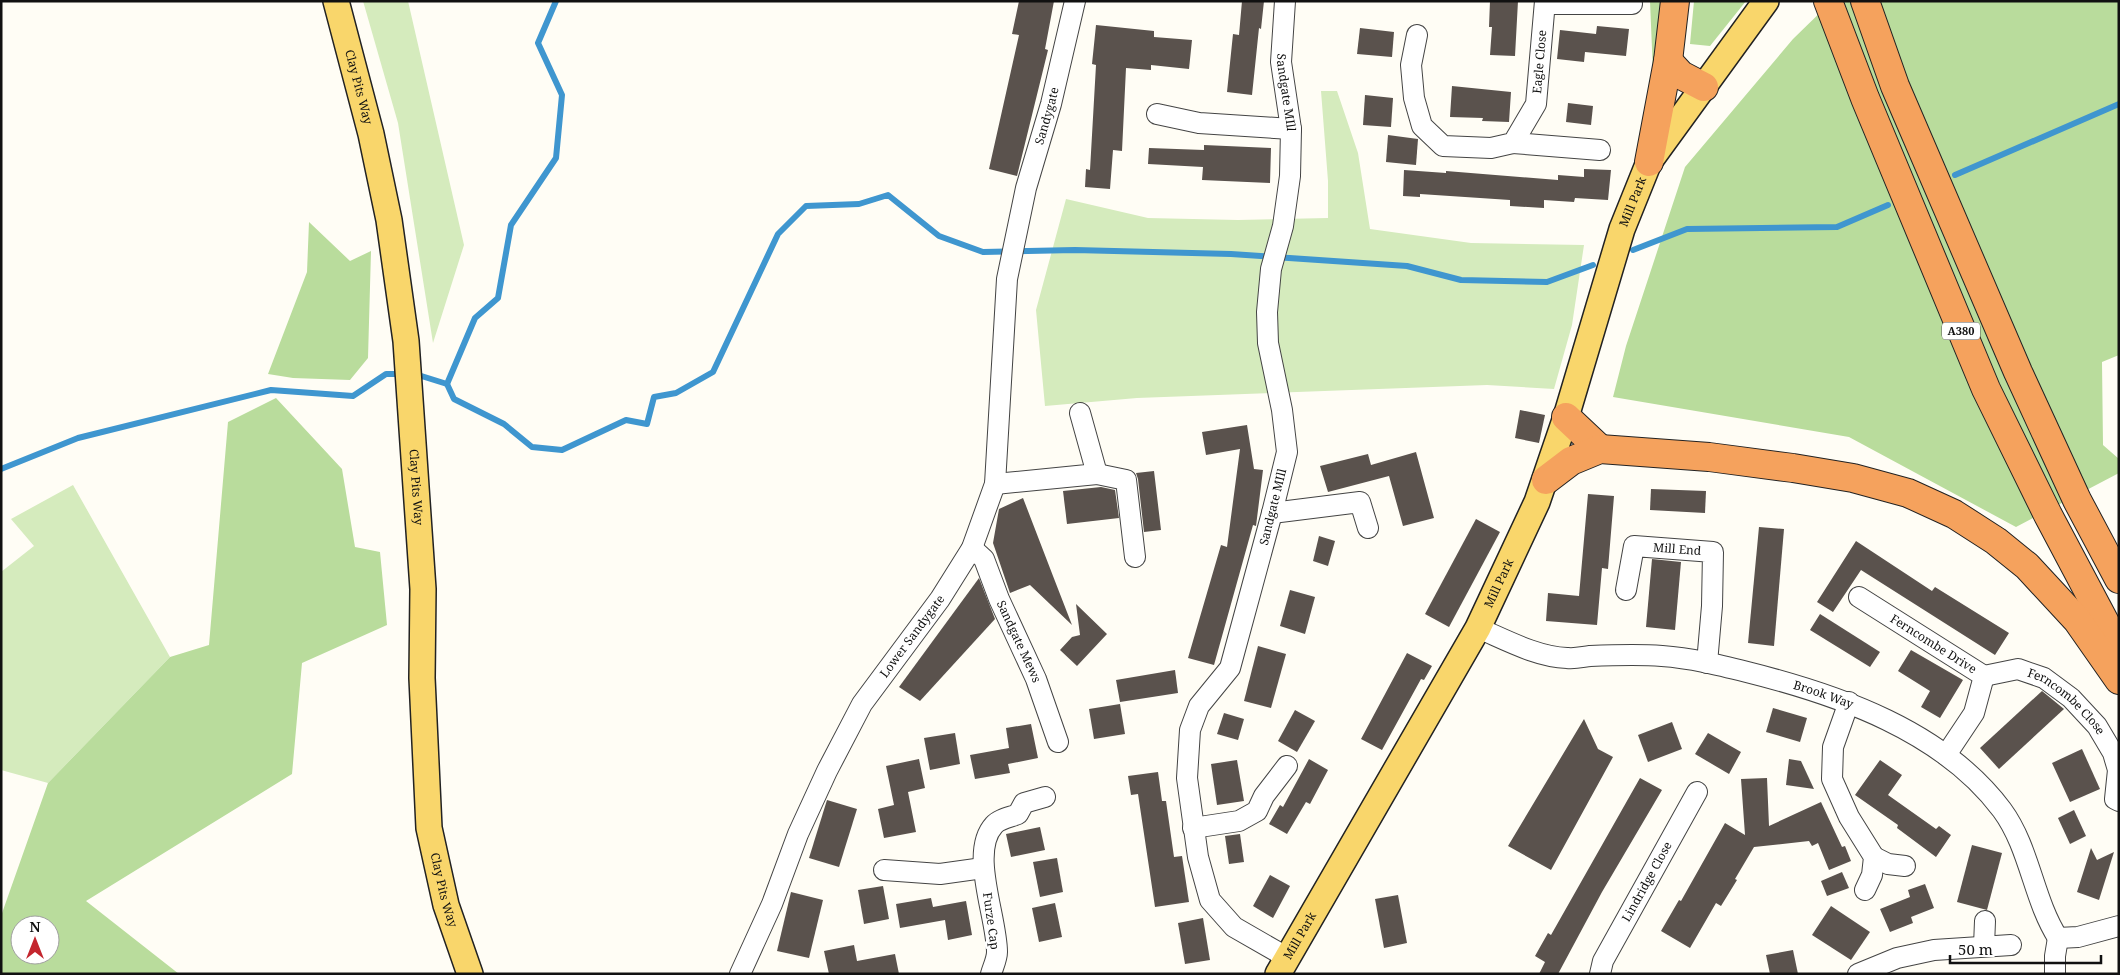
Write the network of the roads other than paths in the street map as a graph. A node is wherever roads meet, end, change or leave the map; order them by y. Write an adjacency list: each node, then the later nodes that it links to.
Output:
1 (336, 1): 56 (main road, Clay Pits Way)
2 (1075, 1): 18 (street, Sandygate)
3 (1286, 1): 14 (street, Sandgate MIll)
4 (1674, 1): 11 (highway)
5 (1766, 1): 12 (main road, Mill Park)
6 (1828, 1): 33 (highway, A380)
7 (1866, 1): 29 (highway, A380)
8 (1545, 3): 9 (street, Eagle Close); 15 (street, Eagle Close)
9 (1632, 4)
10 (1417, 35): 15 (street)
11 (1668, 61): 12 (highway); 17 (highway)
12 (1704, 86): 17 (main road, Mill Park)
13 (1156, 114): 14 (street)
14 (1291, 129): 25 (street, Sandgate MIll)
15 (1513, 144): 16 (street)
16 (1600, 150)
17 (1649, 162): 20 (main road, Mill Park)
18 (1007, 278): 24 (street, Lower Sandygate)
19 (1080, 413): 22 (street)
20 (1566, 417): 21 (highway); 23 (main road, Mill Park)
21 (1600, 449): 23 (highway); 36 (highway)
22 (1097, 474): 24 (street); 28 (street)
23 (1546, 480): 32 (main road, Mill Park)
24 (995, 484): 27 (street, Lower Sandygate)
25 (1272, 513): 26 (street); 44 (street, Sandgate MIll)
26 (1368, 528)
27 (972, 548): 38 (street, Sandgate Mews); 57 (street, Lower Sandygate)
28 (1135, 558)
29 (2119, 580)
30 (1626, 590): 34 (street, Mill End)
31 (1859, 597): 35 (street, Ferncombe Drive)
32 (1478, 628): 34 (street, Brook Way); 55 (main road, Mill Park)
33 (2119, 649)
34 (1707, 662): 37 (street, Brook Way)
35 (1984, 676): 39 (street, Ferncombe Drive); 43 (street, Ferncombe Close)
36 (2119, 680)
37 (1848, 702): 39 (street, Brook Way); 45 (street)
38 (1058, 742)
39 (1946, 755): 52 (street, Brook Way)
40 (1287, 766): 44 (street)
41 (1697, 792): 59 (street, Lindridge Close)
42 (1045, 797): 47 (street, Furze Cap)
43 (2119, 801)
44 (1193, 828): 55 (street, Sandgate MIll)
45 (1874, 857): 46 (street); 49 (street)
46 (1905, 866)
47 (983, 868): 48 (street); 58 (street, Furze Cap)
48 (884, 870)
49 (1865, 890)
50 (1985, 921): 54 (street)
51 (2119, 926): 52 (street)
52 (2058, 938): 61 (street)
53 (2011, 945): 54 (street)
54 (1984, 946): 60 (street)
55 (1283, 966)
56 (470, 974)
57 (740, 974)
58 (991, 974)
59 (1600, 974)
60 (1858, 974)
61 (2055, 974)

